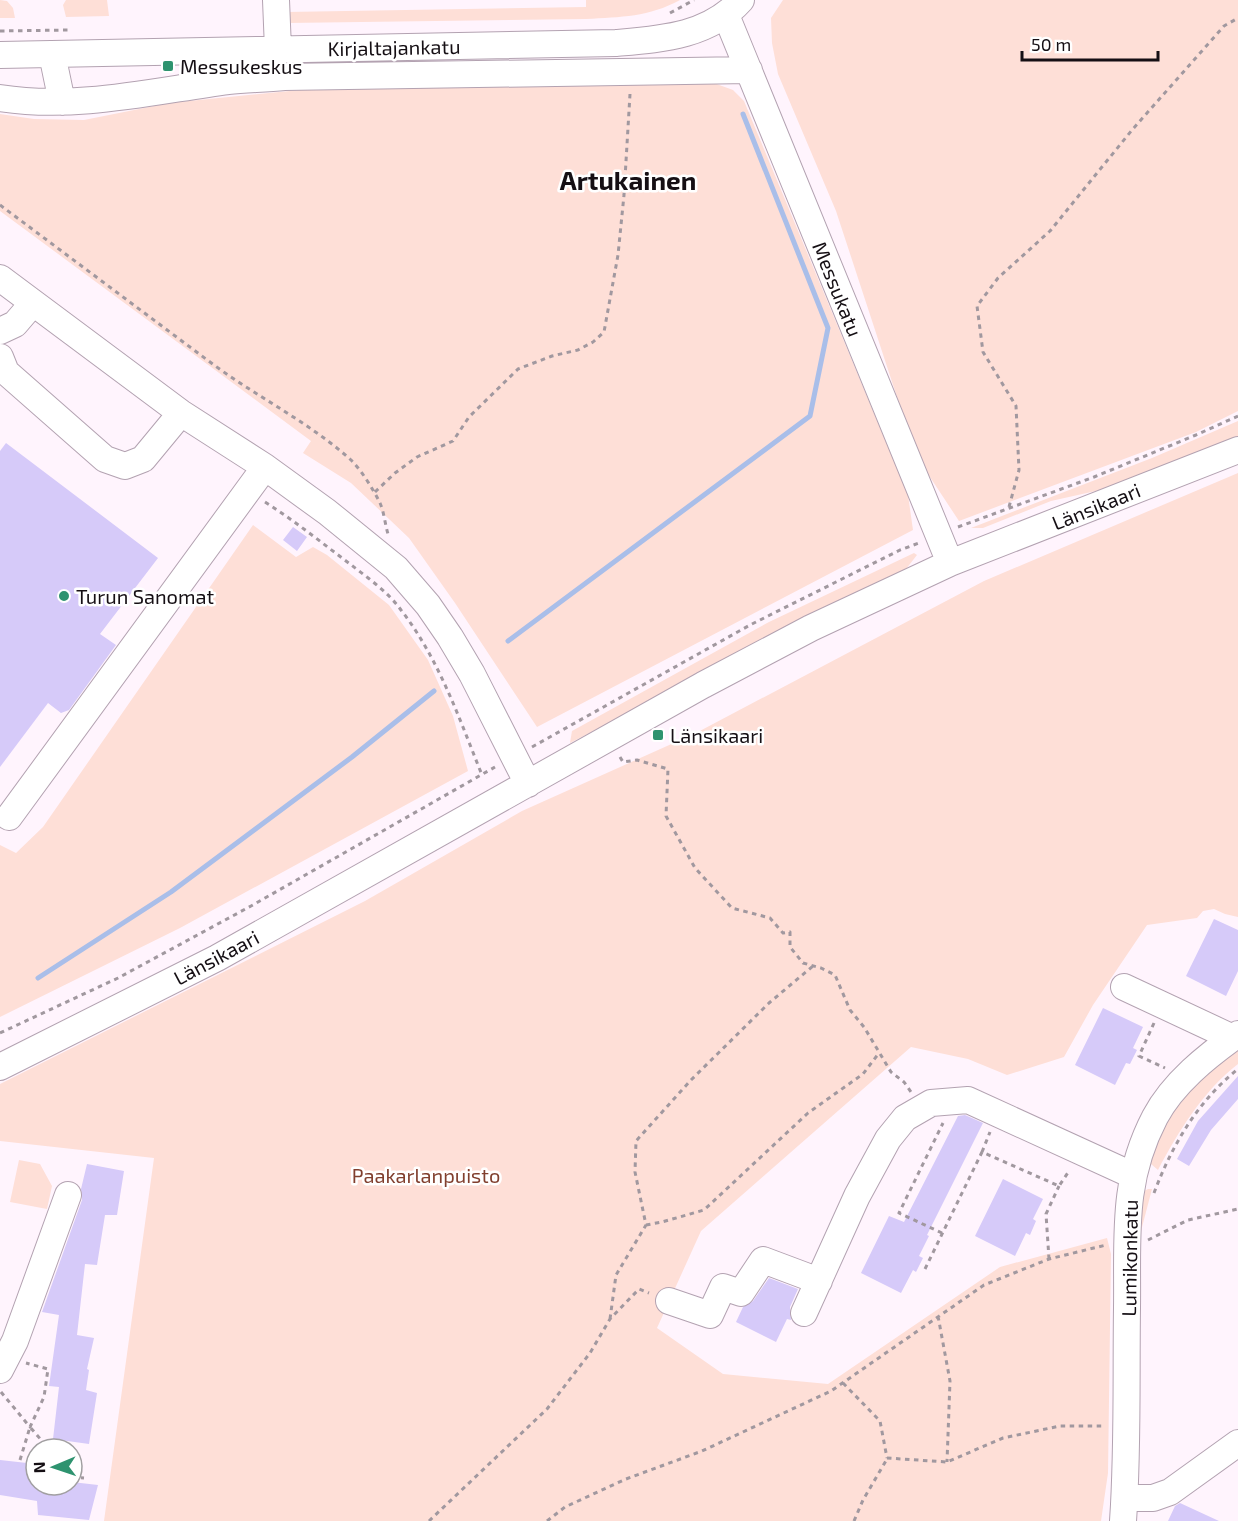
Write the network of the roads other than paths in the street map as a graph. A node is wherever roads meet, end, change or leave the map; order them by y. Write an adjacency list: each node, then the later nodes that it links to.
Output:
1 (276, 0): 3 (street)
2 (734, 8): 3 (street, Kirjaltajankatu); 6 (street, Messukatu)
3 (278, 49): 4 (street, Kirjaltajankatu)
4 (52, 54): 5 (street, Kirjaltajankatu); 8 (street)
5 (0, 55)
6 (749, 70): 8 (street, Kirjaltajankatu); 16 (street, Messukatu)
7 (0, 98): 8 (street, Kirjaltajankatu)
8 (62, 102)
9 (0, 278): 10 (street)
10 (33, 303): 11 (street); 13 (street)
11 (0, 331)
12 (0, 357): 13 (street)
13 (181, 413): 15 (street)
14 (1238, 450): 16 (street, Länsikaari)
15 (265, 467): 17 (street); 18 (street)
16 (950, 563): 17 (street, Länsikaari)
17 (528, 784): 21 (street, Länsikaari)
18 (9, 817)
19 (1124, 987): 20 (street)
20 (1235, 1036): 22 (street, Lumikonkatu)
21 (0, 1066)
22 (1132, 1175): 24 (street); 29 (street, Lumikonkatu)
23 (68, 1195): 27 (street)
24 (819, 1281): 25 (street); 26 (street)
25 (669, 1301)
26 (804, 1313)
27 (3, 1364)
28 (1238, 1443): 29 (street)
29 (1124, 1510)

